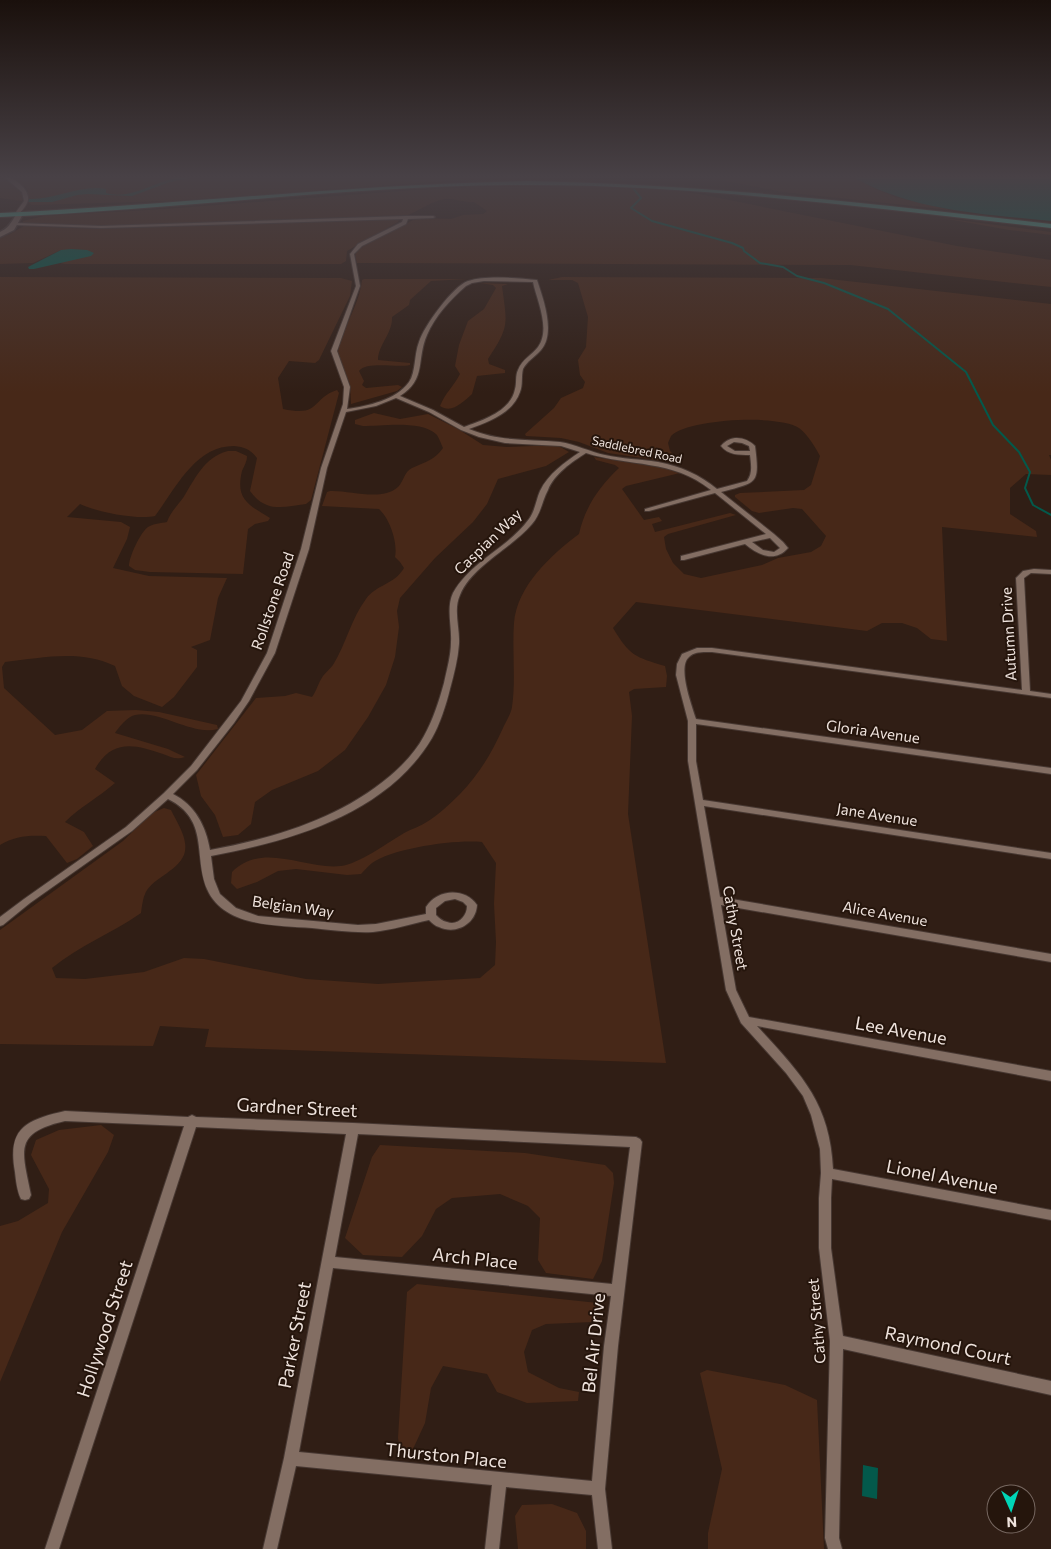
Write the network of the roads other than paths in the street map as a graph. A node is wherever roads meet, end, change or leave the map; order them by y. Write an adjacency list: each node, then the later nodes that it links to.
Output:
1 (356, 249): 3 (street, Rollstone Road)
2 (395, 396): 3 (street); 4 (street, Saddlebred Road); 4 (street)
3 (344, 411): 17 (street, Rollstone Road)
4 (464, 429): 5 (street, Saddlebred Road)
5 (585, 450): 7 (street, Saddlebred Road); 19 (street, Caspian Way)
6 (753, 454): 7 (street)
7 (719, 492): 8 (street); 9 (street, Saddlebred Road)
8 (647, 510)
9 (772, 534): 10 (street); 10 (street, Saddlebred Road)
10 (747, 542): 11 (street)
11 (684, 558)
12 (1051, 572): 13 (street, Autumn Drive)
13 (1026, 692): 14 (street, Cathy Street); 15 (street, Cathy Street)
14 (1051, 696)
15 (692, 721): 16 (street, Gloria Avenue); 18 (street, Cathy Street)
16 (1051, 771)
17 (167, 795): 19 (street, Belgian Way); 23 (street, Rollstone Road)
18 (698, 802): 20 (street, Jane Avenue); 21 (street, Cathy Street)
19 (206, 854): 22 (street, Belgian Way)
20 (1051, 856)
21 (715, 900): 24 (street, Alice Avenue); 25 (street, Cathy Street)
22 (431, 916)
23 (0, 922)
24 (1051, 958)
25 (744, 1020): 26 (street, Lee Avenue); 30 (street, Cathy Street)
26 (1051, 1076)
27 (192, 1120): 28 (street, Gardner Street); 31 (street, Gardner Street); 40 (street, Hollywood Street)
28 (353, 1128): 29 (street, Gardner Street); 33 (street, Parker Street)
29 (636, 1142): 34 (street, Bel Air Drive)
30 (827, 1173): 32 (street, Lionel Avenue); 35 (street, Cathy Street)
31 (25, 1195)
32 (1051, 1215)
33 (328, 1262): 34 (street, Arch Place); 37 (street, Parker Street)
34 (618, 1291): 39 (street, Bel Air Drive)
35 (837, 1341): 36 (street, Raymond Court); 44 (street, Cathy Street)
36 (1051, 1388)
37 (291, 1458): 38 (street, Thurston Place); 41 (street, Parker Street)
38 (500, 1480): 39 (street, Thurston Place); 42 (street)
39 (598, 1489): 43 (street, Bel Air Drive)
40 (52, 1549)
41 (270, 1549)
42 (492, 1549)
43 (605, 1549)
44 (835, 1549)

